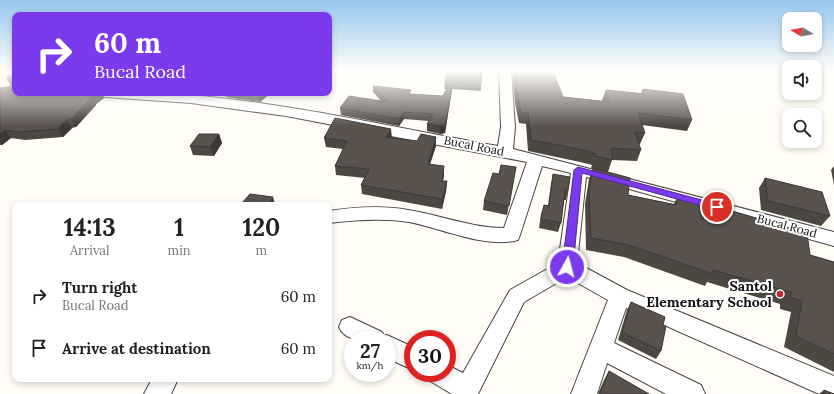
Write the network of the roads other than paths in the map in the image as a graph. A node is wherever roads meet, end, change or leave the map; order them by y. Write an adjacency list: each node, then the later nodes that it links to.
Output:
1 (506, 89): 3 (street)
2 (148, 96): 3 (street, Bucal Road)
3 (505, 152): 4 (street, Bucal Road)
4 (536, 159): 5 (street, Bucal Road); 6 (street)
5 (578, 170): 7 (street, Bucal Road); 8 (street)
6 (332, 217)
7 (834, 239)
8 (567, 267): 9 (street); 16 (street)
9 (620, 296): 12 (street); 15 (street)
10 (350, 326): 11 (street)
11 (357, 330)
12 (601, 348): 18 (street); 19 (street)
13 (164, 382): 17 (street)
14 (453, 382): 16 (street)
15 (834, 388)
16 (467, 391)
17 (157, 394)
18 (584, 394)
19 (692, 394)

